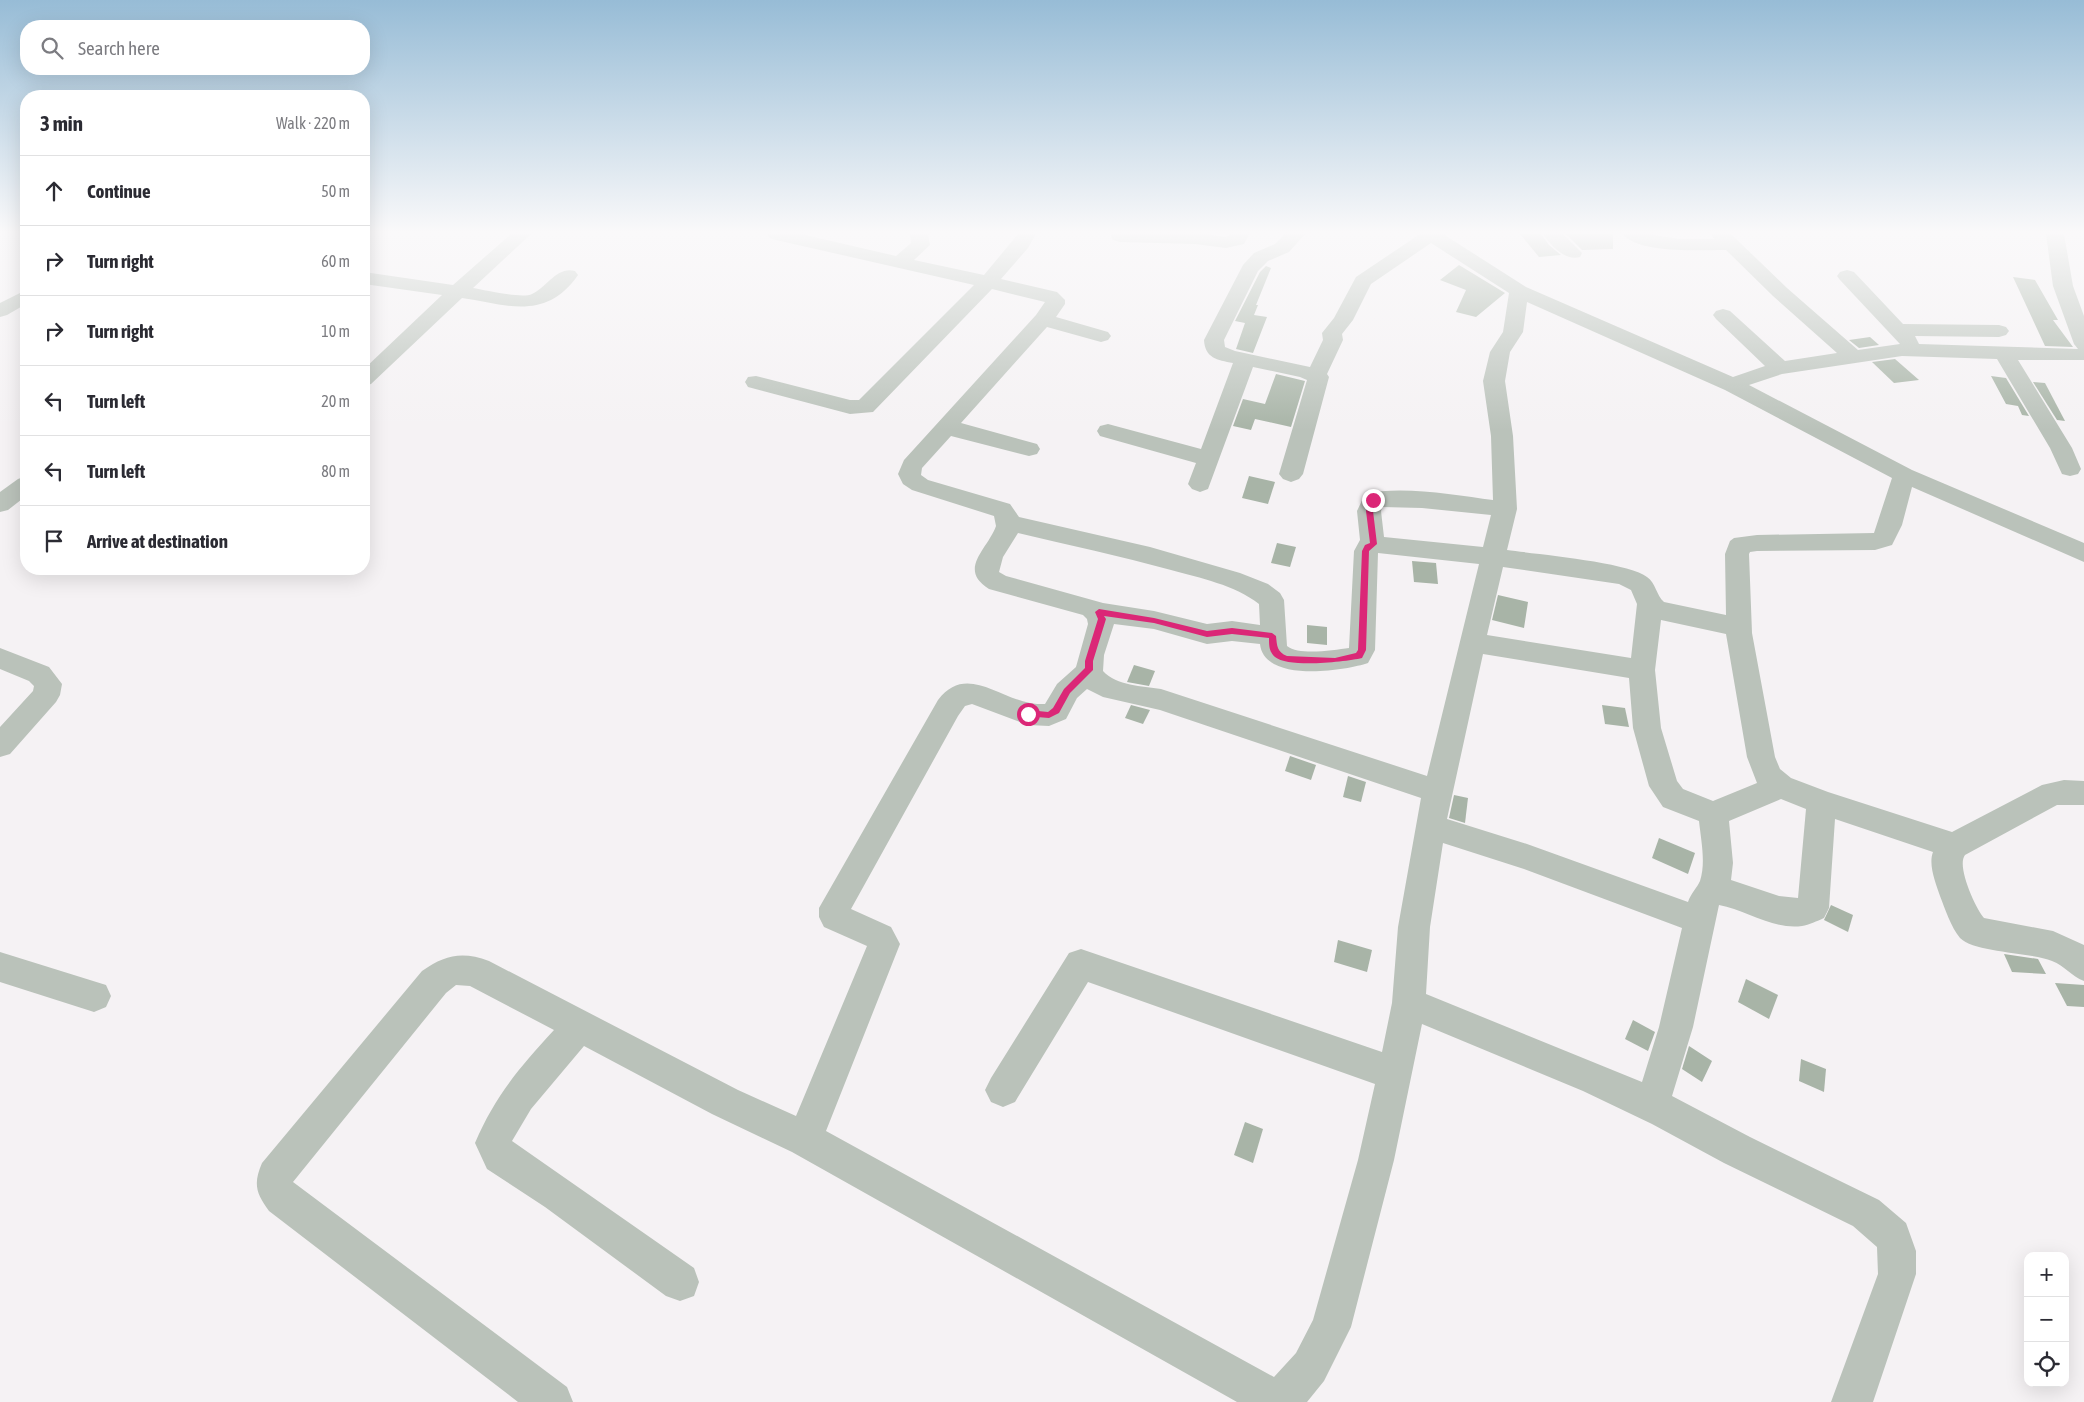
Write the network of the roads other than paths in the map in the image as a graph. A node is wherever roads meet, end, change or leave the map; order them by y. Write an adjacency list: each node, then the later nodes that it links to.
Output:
1 (20, 299): 14 (street)
2 (449, 299): 27 (street)
3 (503, 299): 4 (street)
4 (538, 299)
5 (971, 299): 29 (street)
6 (1054, 299): 16 (street)
7 (1235, 299): 25 (street)
8 (1354, 299): 28 (street)
9 (1518, 299): 39 (street)
10 (1538, 299): 30 (street)
11 (1788, 299): 24 (street)
12 (1869, 299): 17 (street)
13 (2068, 299): 20 (street)
14 (0, 311)
15 (1724, 315): 26 (street)
16 (1045, 317): 19 (street); 31 (street)
17 (1897, 330): 18 (street); 21 (street)
18 (1999, 331)
19 (1100, 336)
20 (2084, 344)
21 (1916, 350): 22 (street); 24 (street)
22 (2003, 352): 23 (street); 35 (street)
23 (2084, 354)
24 (1853, 357): 26 (street)
25 (1245, 359): 28 (street); 34 (street)
26 (1780, 368): 30 (street)
27 (370, 374)
28 (1314, 374): 36 (street)
29 (756, 382)
30 (1733, 385): 37 (street)
31 (942, 431): 33 (street); 40 (street)
32 (1108, 431): 34 (street)
33 (1029, 449)
34 (1209, 460): 38 (street)
35 (2070, 469)
36 (1291, 474)
37 (1904, 475): 42 (street); 46 (street)
38 (1200, 484)
39 (1505, 510): 41 (street); 43 (street)
40 (1009, 523): 45 (street); 47 (street)
41 (1373, 544): 43 (street); 47 (street)
42 (2084, 554)
43 (1494, 557): 44 (street); 48 (street)
44 (1649, 605): 46 (street); 51 (street)
45 (1099, 612): 47 (street); 50 (street)
46 (1738, 627): 53 (street)
47 (1272, 636)
48 (1472, 642): 51 (street); 54 (street)
49 (0, 658): 52 (street)
50 (1089, 670): 54 (street); 70 (street)
51 (1642, 670): 57 (street)
52 (0, 746)
53 (1781, 786): 56 (street); 57 (street)
54 (1438, 792): 58 (street)
55 (2084, 793): 59 (street)
56 (1821, 802): 59 (street); 60 (street)
57 (1713, 814): 60 (street)
58 (1430, 826): 61 (street); 65 (street)
59 (1954, 846): 62 (street)
60 (1714, 889): 61 (street)
61 (1700, 920): 69 (street)
62 (2084, 966)
63 (0, 967): 64 (street)
64 (94, 996)
65 (1409, 1004): 67 (street); 69 (street)
66 (580, 1026): 70 (street); 71 (street); 72 (street)
67 (1395, 1074): 68 (street); 73 (street)
68 (1003, 1090)
69 (1652, 1105): 74 (street)
70 (805, 1139): 73 (street)
71 (680, 1282)
72 (552, 1402)
73 (1279, 1402)
74 (1852, 1402)

